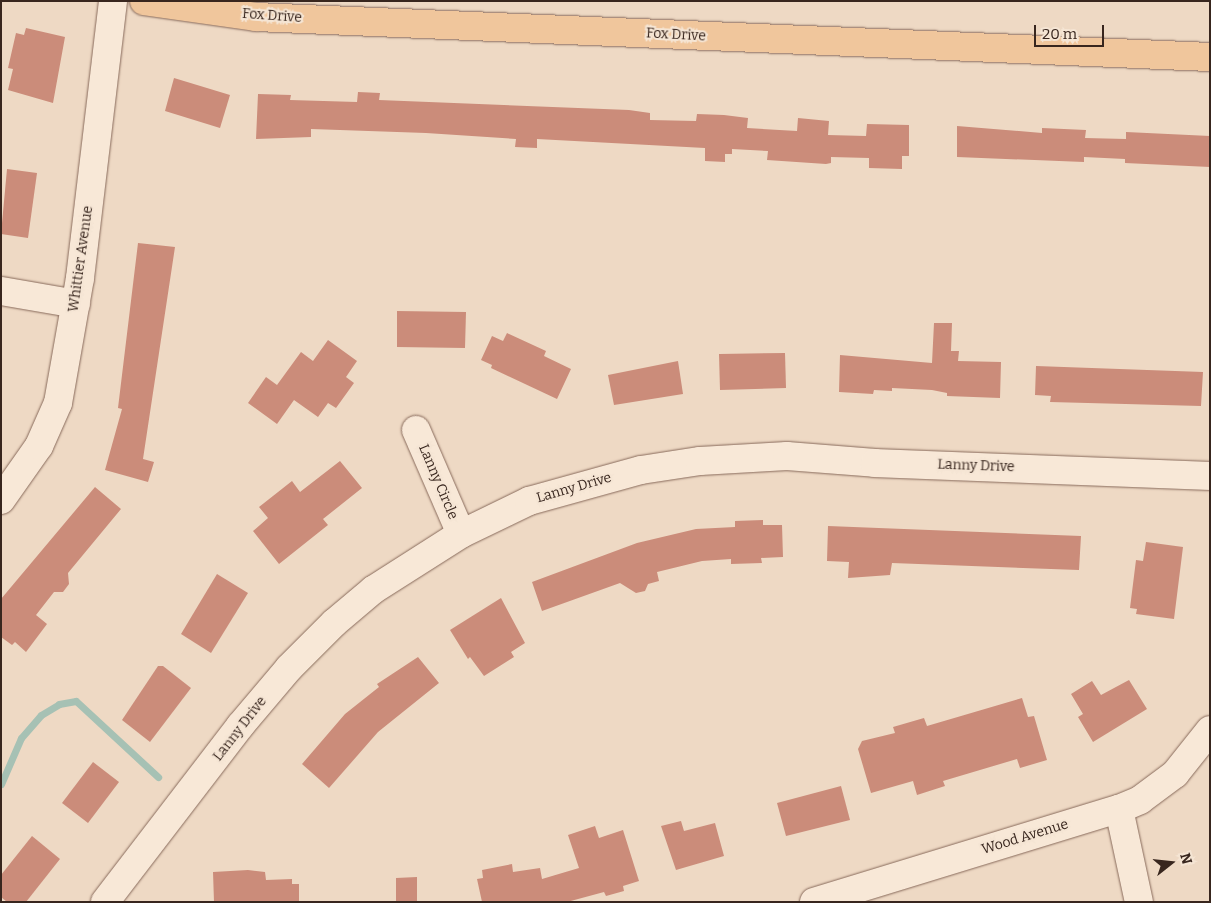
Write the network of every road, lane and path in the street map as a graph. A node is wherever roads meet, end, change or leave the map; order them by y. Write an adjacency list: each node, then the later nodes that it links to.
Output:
1 (112, 1): 5 (street, Whittier Avenue)
2 (144, 1): 3 (main road, Fox Drive)
3 (1210, 57)
4 (1, 291): 5 (street)
5 (76, 304): 8 (street, Whittier Avenue)
6 (416, 430): 9 (street, Lanny Circle)
7 (1210, 476): 9 (street, Lanny Drive)
8 (1, 500)
9 (461, 534): 12 (street, Lanny Drive)
10 (1210, 730): 11 (street, Wood Avenue)
11 (1119, 809): 13 (street, Wood Avenue); 14 (street)
12 (105, 902)
13 (814, 902)
14 (1139, 902)

